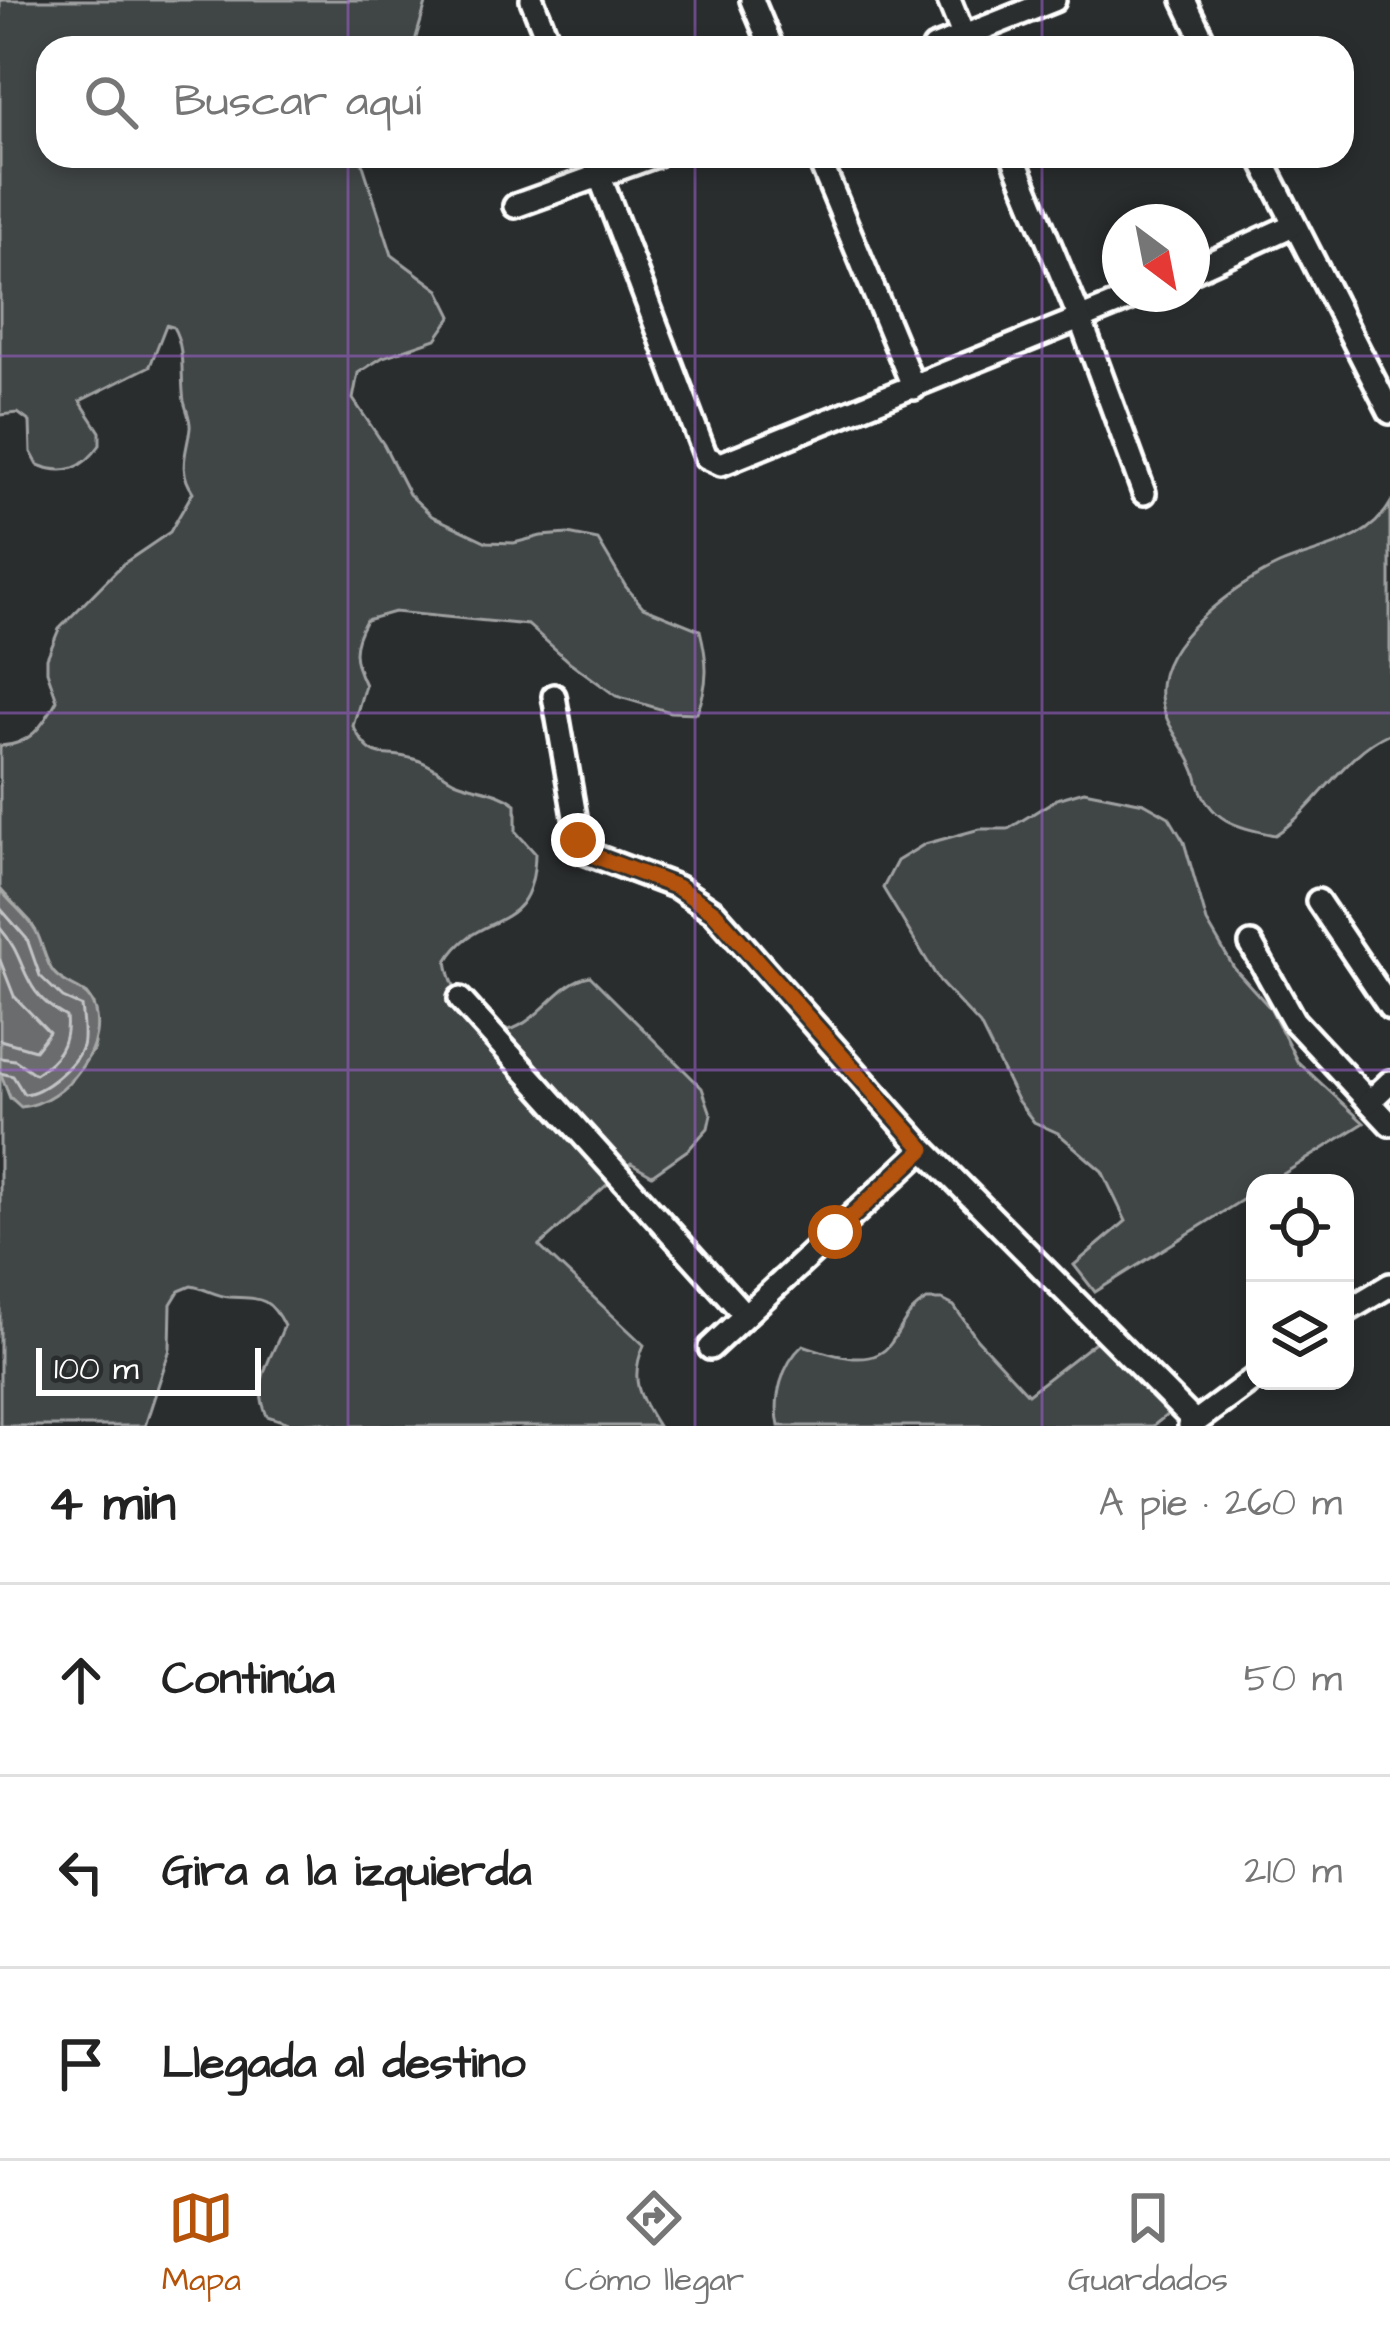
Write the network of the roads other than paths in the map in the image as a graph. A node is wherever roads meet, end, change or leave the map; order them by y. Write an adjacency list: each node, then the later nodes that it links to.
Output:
1 (532, 0): 6 (street)
2 (752, 0): 7 (street)
3 (949, 0): 8 (street)
4 (1054, 0): 9 (street)
5 (1184, 0): 10 (street)
6 (546, 36)
7 (767, 36)
8 (963, 36)
9 (978, 36)
10 (1202, 36)
11 (592, 168): 16 (street)
12 (597, 168): 21 (street)
13 (823, 168): 21 (street)
14 (1018, 168): 20 (street)
15 (1266, 168): 17 (street)
16 (515, 206)
17 (1294, 225): 18 (street); 22 (street)
18 (1210, 263)
19 (1102, 312): 20 (street)
20 (1082, 321): 21 (street); 23 (street)
21 (914, 388)
22 (1390, 412)
23 (1144, 493)
24 (554, 696): 32 (street)
25 (1318, 901): 28 (street)
26 (1251, 944): 30 (street)
27 (460, 999): 35 (street)
28 (1390, 1008)
29 (1390, 1082): 30 (street)
30 (1369, 1102): 31 (street)
31 (1390, 1124)
32 (924, 1149): 35 (street); 38 (street)
33 (1390, 1285): 34 (street)
34 (1354, 1307)
35 (745, 1315): 36 (street)
36 (710, 1348)
37 (1246, 1385): 38 (street)
38 (1192, 1424)

